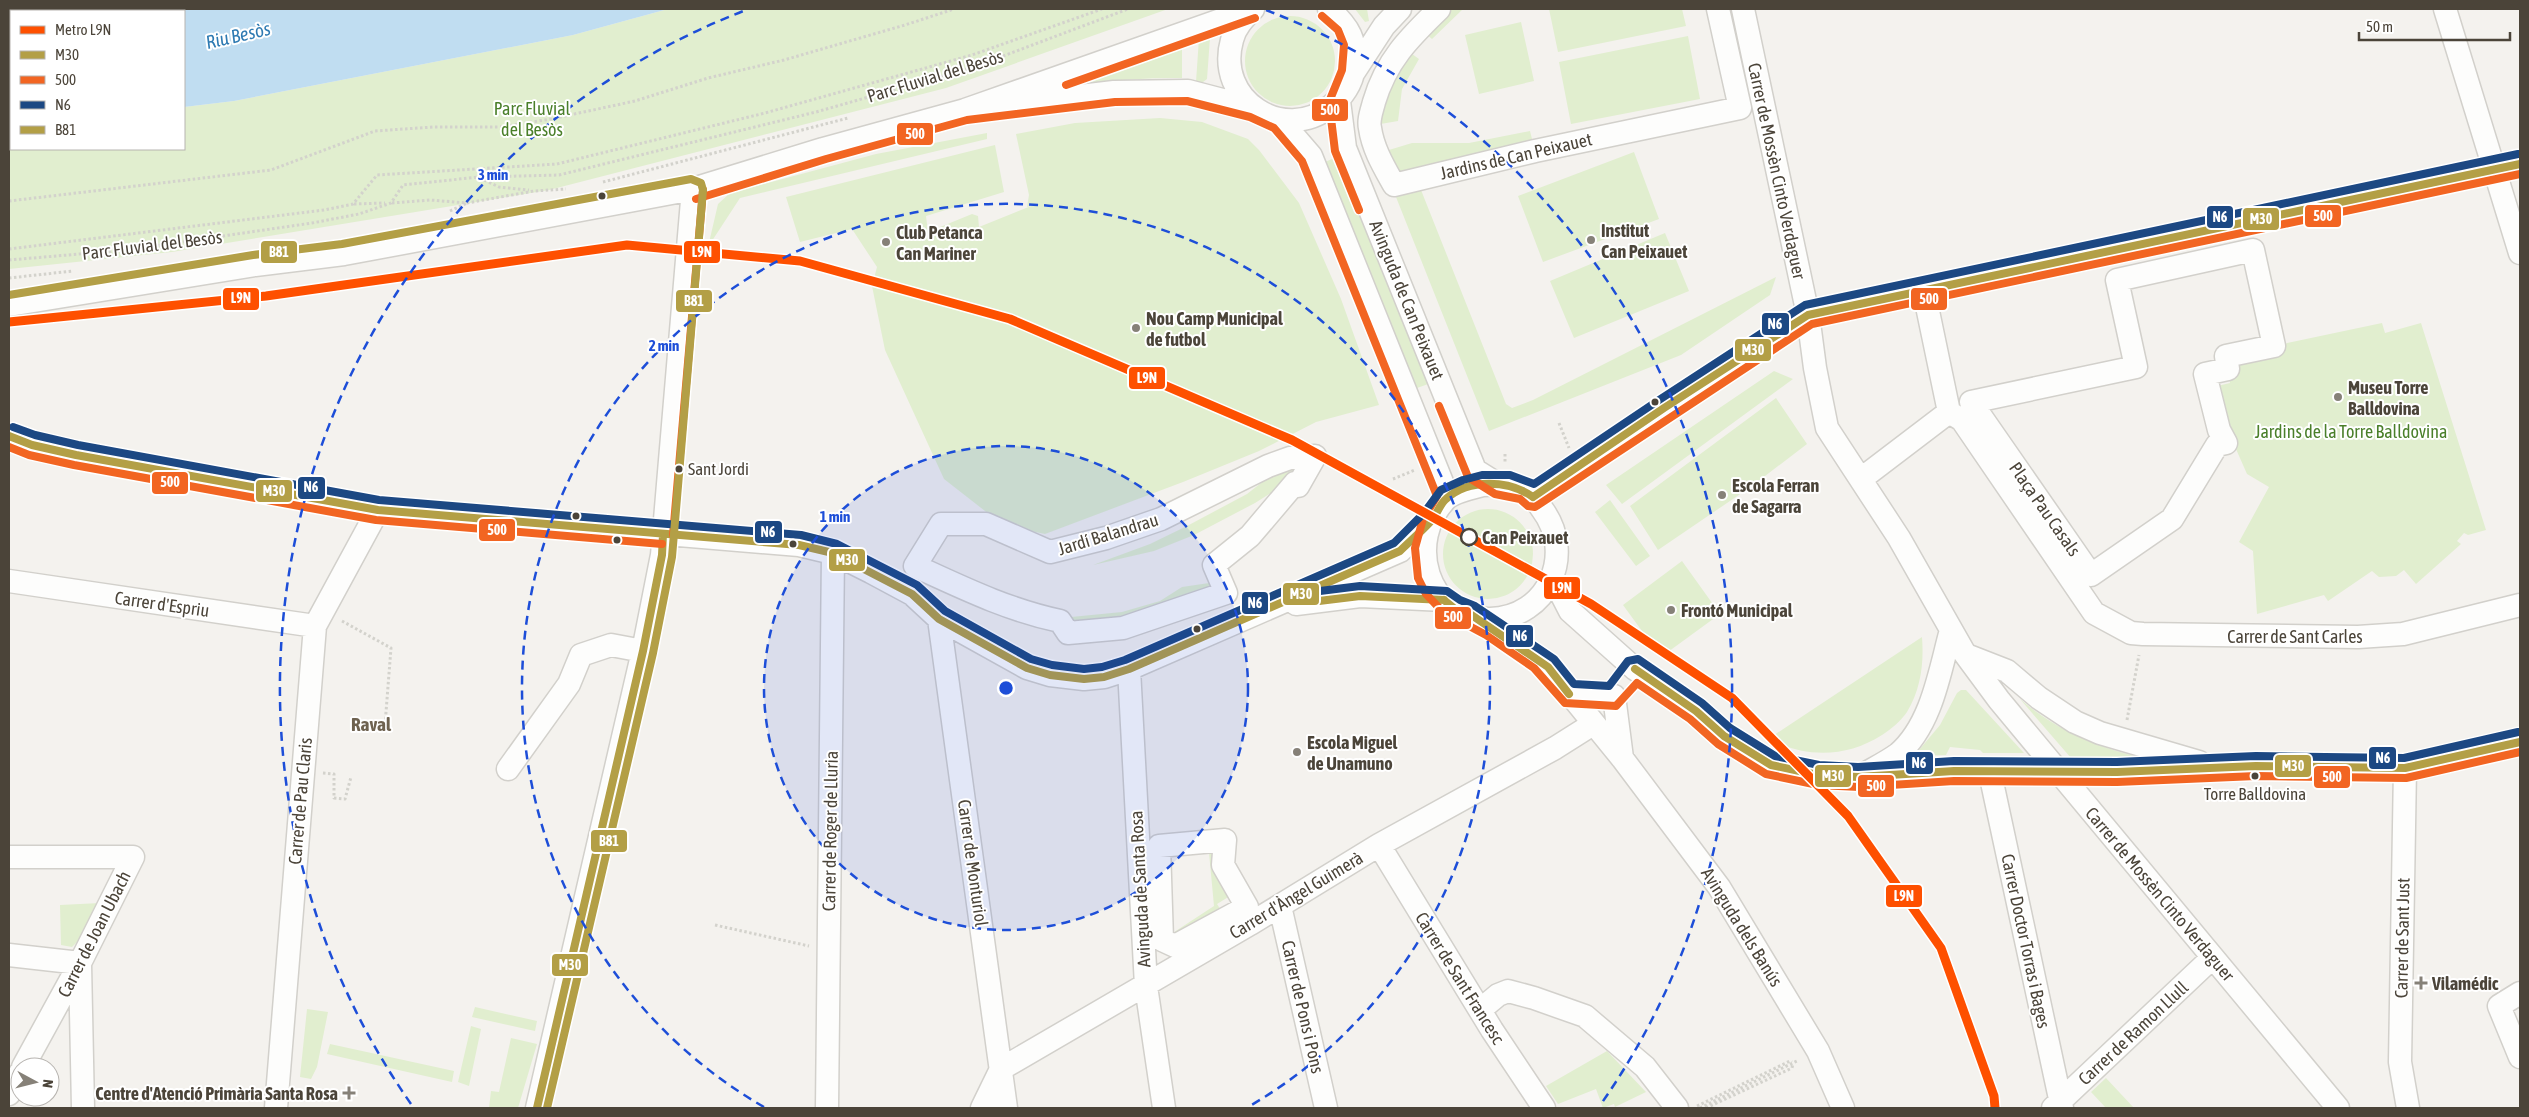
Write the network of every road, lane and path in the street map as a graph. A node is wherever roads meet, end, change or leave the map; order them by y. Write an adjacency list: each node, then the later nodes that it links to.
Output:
1 (954, 9): 24 (path)
2 (1102, 9): 27 (path, Parc Fluvial del Besòs)
3 (1128, 9): 19 (path, Parc Fluvial del Besòs)
4 (1252, 9): 13 (street); 14 (street)
5 (1328, 9): 11 (street)
6 (1400, 9): 11 (street)
7 (1439, 9): 8 (street, Jardins de Can Peixauet)
8 (1718, 9)
9 (2445, 9): 18 (street)
10 (1750, 11): 35 (street, Carrer de Mossèn Cinto Verdaguer)
11 (1354, 73): 12 (street)
12 (1339, 100): 16 (street); 41 (street, Avinguda de Can Peixauet)
13 (1253, 108): 14 (street); 16 (street)
14 (965, 110): 21 (street)
15 (855, 116): 20 (path)
16 (1280, 120): 42 (street, Avinguda de Can Peixauet)
17 (2520, 164): 18 (street)
18 (2495, 170): 31 (street); 33 (street)
19 (479, 177): 22 (path); 25 (path, Parc Fluvial del Besòs)
20 (597, 184)
21 (693, 189): 34 (street); 46 (street)
22 (534, 191): 23 (path); 26 (path)
23 (550, 196)
24 (9, 201)
25 (391, 203): 26 (path); 27 (path); 32 (path, Parc Fluvial del Besòs)
26 (467, 203): 28 (path)
27 (353, 204): 29 (path, Parc Fluvial del Besòs)
28 (442, 215)
29 (9, 249)
30 (2253, 250): 30 (street, Plaça Pau Casals)
31 (2520, 253)
32 (9, 260)
33 (1924, 292): 35 (street); 36 (street)
34 (9, 305)
35 (1808, 315): 39 (street); 40 (street, Carrer de Mossèn Cinto Verdaguer)
36 (1949, 412): 40 (street); 59 (street, Carrer de Sant Carles)
37 (1559, 423): 39 (path)
38 (9, 436): 44 (street)
39 (1577, 467): 43 (street)
40 (1861, 479): 58 (street, Carrer de Mossèn Cinto Verdaguer)
41 (1499, 485): 42 (street); 43 (street)
42 (1448, 497): 45 (street)
43 (1533, 497): 48 (street)
44 (378, 510): 46 (street); 57 (street, Carrer de Pau Claris)
45 (1432, 520): 51 (street); 53 (street)
46 (663, 534): 47 (street); 60 (street)
47 (833, 553): 55 (street); 83 (street, Carrer de Roger de Lluria)
48 (1553, 578): 54 (street); 63 (street)
49 (9, 581): 57 (street, Carrer d'Espriu)
50 (1226, 593): 50 (street, Jardí Balandrau)
51 (1444, 600): 53 (street); 54 (street)
52 (2520, 605): 59 (street, Carrer de Sant Carles)
53 (1275, 607): 62 (street)
54 (1470, 614): 64 (street, Avinguda dels Banús)
55 (939, 618): 62 (street); 92 (street, Carrer de Monturiol)
56 (339, 619): 67 (path)
57 (314, 626): 95 (street, Carrer de Pau Claris)
58 (1951, 630): 61 (street, Carrer de Mossèn Cinto Verdaguer); 76 (street)
59 (2142, 634): 68 (path)
60 (643, 651): 73 (street); 96 (street)
61 (1965, 654): 68 (street); 85 (street, Carrer de Mossèn Cinto Verdaguer)
62 (1128, 669): 87 (street, Avinguda de Santa Rosa)
63 (1635, 669): 65 (street); 76 (street)
64 (1569, 694): 65 (street); 66 (street, Avinguda dels Banús)
65 (1614, 696): 70 (street, Avinguda dels Banús)
66 (1593, 724): 70 (street, Avinguda dels Banús); 78 (street, Carrer d'Àngel Guimerà)
67 (385, 725)
68 (2124, 741): 71 (street)
69 (2520, 742): 72 (street)
70 (1622, 758): 106 (street, Avinguda dels Banús)
71 (2217, 768): 72 (street); 74 (street, bridge)
72 (2405, 768): 108 (street, Carrer de Sant Just)
73 (508, 769)
74 (1990, 773): 76 (street); 93 (street, Carrer Doctor Torras i Bages)
75 (350, 777): 77 (path)
76 (1858, 778)
77 (320, 782)
78 (1379, 845): 81 (street, Carrer d'Àngel Guimerà); 89 (street, Carrer de Sant Francesc)
79 (1159, 846): 79 (street)
80 (9, 857): 86 (street, Carrer de Joan Ubach)
81 (1280, 906): 87 (street, Carrer d'Àngel Guimerà); 101 (street, Carrer de Pons i Pons)
82 (715, 925): 83 (path)
83 (829, 950): 97 (street, Carrer de Roger de Lluria)
84 (9, 955): 86 (street)
85 (2212, 958): 93 (street, Carrer de Ramon Llull); 107 (street, Carrer de Mossèn Cinto Verdaguer)
86 (80, 963): 90 (street, Carrer de Joan Ubach); 94 (street)
87 (1146, 986): 92 (street, Carrer d'Àngel Guimerà); 100 (street, Avinguda de Santa Rosa)
88 (2520, 993): 91 (street)
89 (1480, 1010): 102 (street, Carrer de Sant Francesc); 103 (street)
90 (28, 1057)
91 (2520, 1057)
92 (1000, 1069): 98 (street); 99 (street, Carrer de Monturiol)
93 (2059, 1106)
94 (83, 1108)
95 (276, 1108)
96 (537, 1108)
97 (827, 1108)
98 (982, 1108)
99 (1006, 1108)
100 (1164, 1108)
101 (1326, 1108)
102 (1544, 1108)
103 (1677, 1108)
104 (1699, 1108): 105 (path)
105 (1706, 1108)
106 (1843, 1108)
107 (2338, 1108)
108 (2408, 1108)

